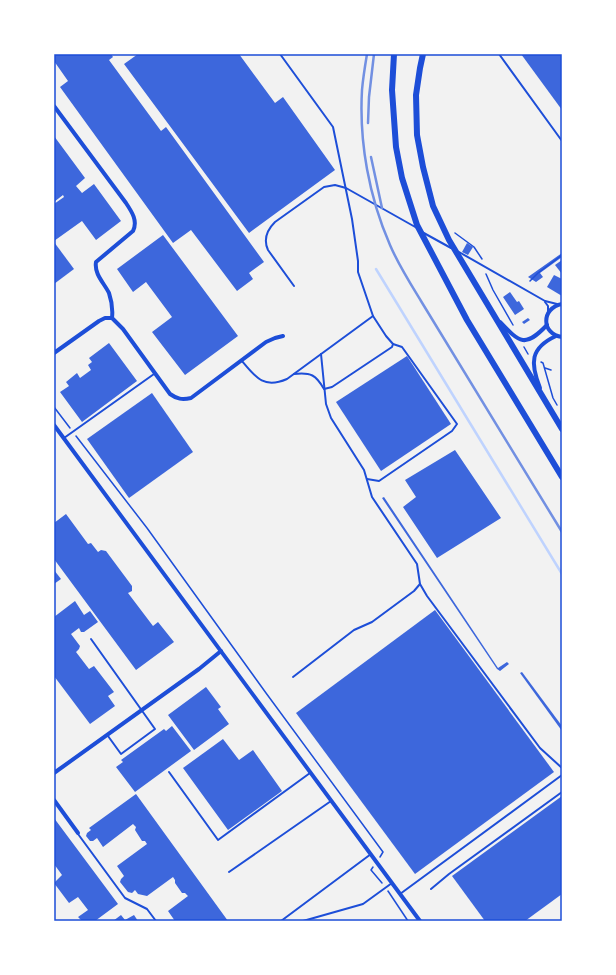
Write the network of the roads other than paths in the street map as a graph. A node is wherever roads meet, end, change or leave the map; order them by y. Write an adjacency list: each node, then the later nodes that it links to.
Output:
1 (280, 54): 11 (lane)
2 (394, 54): 29 (highway)
3 (423, 54): 12 (highway)
4 (499, 54): 6 (lane)
5 (54, 106): 13 (street)
6 (562, 141)
7 (294, 286): 8 (lane)
8 (545, 301): 9 (lane); 10 (lane)
9 (561, 304): 10 (street)
10 (548, 314): 14 (street)
11 (373, 316): 18 (lane); 20 (lane)
12 (494, 316): 14 (street); 25 (highway)
13 (112, 318): 19 (street); 22 (street)
14 (547, 325): 16 (street)
15 (283, 336): 21 (street)
16 (556, 336): 17 (street); 25 (street)
17 (562, 337)
18 (393, 344): 24 (lane); 30 (lane)
19 (54, 353)
20 (321, 354): 23 (lane); 24 (lane)
21 (242, 360): 22 (street); 23 (lane)
22 (155, 373): 28 (lane)
23 (294, 374): 24 (lane)
24 (324, 389): 30 (lane)
25 (545, 401): 27 (highway)
26 (54, 424): 28 (street)
27 (562, 429)
28 (64, 438): 33 (street)
29 (562, 477)
30 (367, 479): 31 (lane)
31 (420, 584): 34 (lane); 37 (lane)
32 (91, 639): 35 (lane)
33 (221, 651): 35 (street); 39 (street)
34 (292, 677)
35 (142, 710): 36 (street); 36 (lane)
36 (107, 735): 40 (street)
37 (562, 768)
38 (169, 772): 39 (lane)
39 (311, 772): 44 (street)
40 (54, 773)
41 (562, 775): 50 (lane)
42 (562, 792): 49 (lane)
43 (54, 800): 45 (street)
44 (331, 801): 46 (street); 47 (lane)
45 (78, 833): 51 (lane)
46 (371, 854): 48 (street); 52 (lane)
47 (229, 872)
48 (392, 883): 50 (street); 53 (lane)
49 (431, 889)
50 (400, 894): 54 (street)
51 (156, 921)
52 (281, 921)
53 (303, 921)
54 (420, 921)

